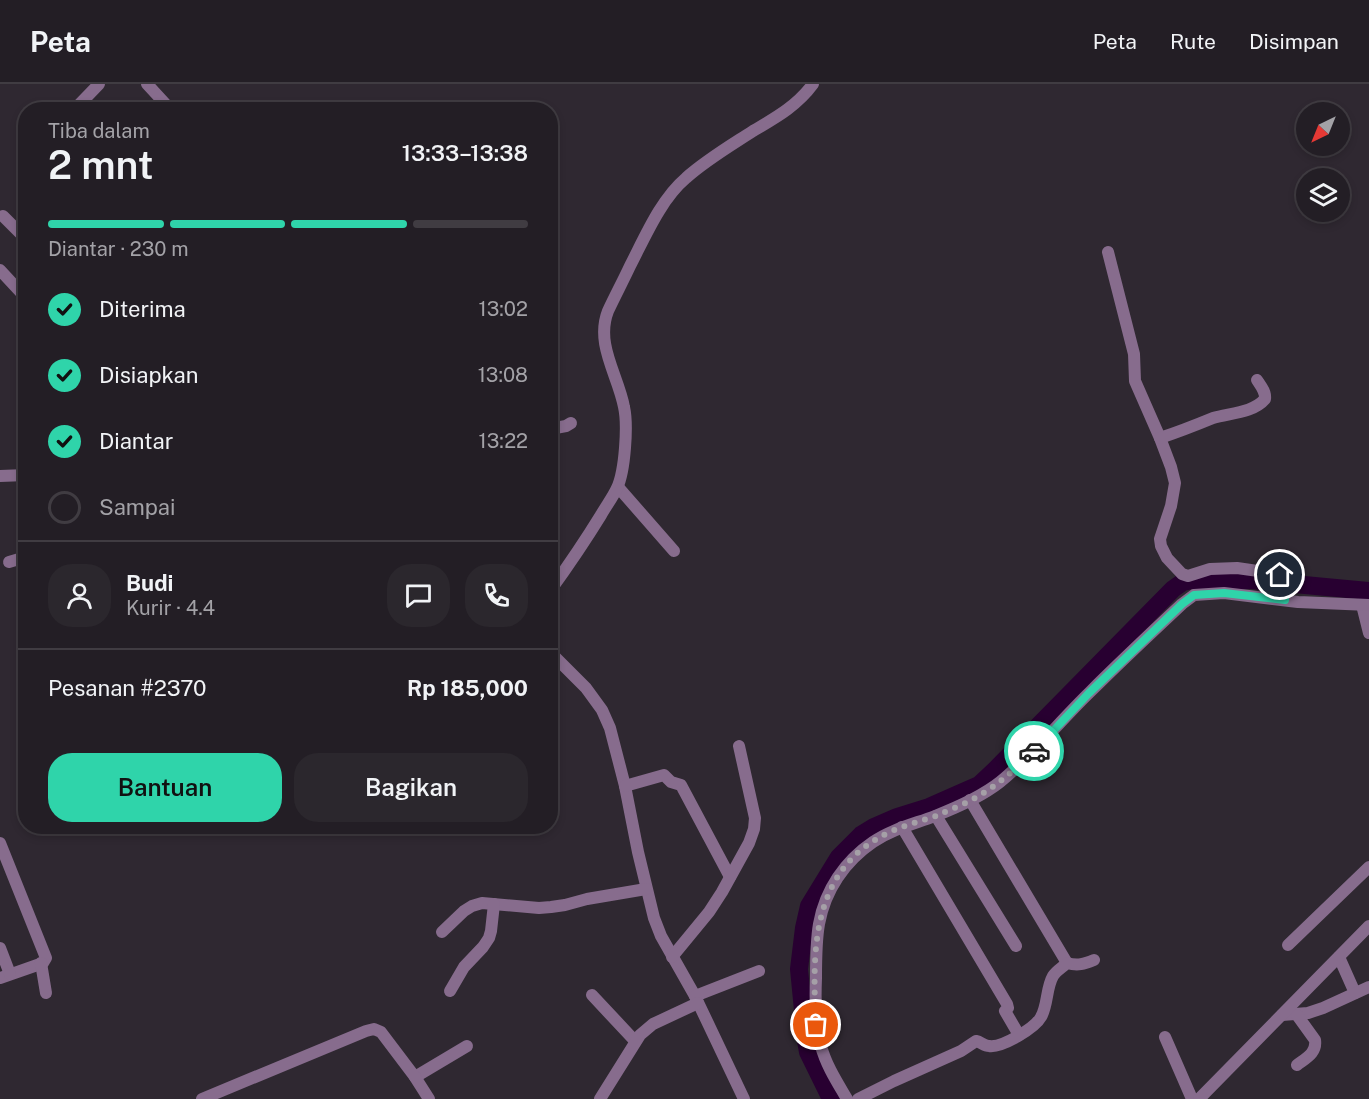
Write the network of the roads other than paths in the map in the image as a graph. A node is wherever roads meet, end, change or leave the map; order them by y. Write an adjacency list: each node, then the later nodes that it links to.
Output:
1 (99, 84): 4 (street)
2 (147, 84): 5 (street)
3 (813, 84): 17 (street)
4 (82, 102)
5 (164, 102)
6 (3, 216): 7 (street)
7 (18, 231)
8 (1108, 252): 14 (street)
9 (0, 270): 10 (street)
10 (18, 289)
11 (1257, 380): 14 (street)
12 (571, 423): 13 (street)
13 (558, 428)
14 (1161, 438): 22 (street)
15 (18, 475): 16 (street)
16 (0, 476)
17 (618, 487): 18 (street); 21 (street)
18 (674, 551)
19 (18, 559): 20 (street)
20 (9, 562)
21 (558, 580)
22 (1286, 596): 23 (street); 28 (street)
23 (1366, 605): 24 (street)
24 (1369, 633)
25 (558, 660): 27 (street)
26 (739, 746): 33 (street)
27 (625, 786): 33 (street); 34 (street)
28 (970, 800): 29 (street); 47 (street)
29 (936, 816): 30 (street); 41 (street)
30 (902, 827): 58 (street); 68 (street)
31 (0, 843): 46 (street)
32 (1369, 867): 40 (street)
33 (730, 877): 43 (street)
34 (646, 889): 35 (street); 43 (street)
35 (494, 904): 37 (street); 51 (street)
36 (1369, 926): 39 (street)
37 (442, 932)
38 (1369, 938): 39 (street)
39 (1351, 944): 44 (street)
40 (1288, 945)
41 (1016, 946)
42 (0, 948): 49 (street)
43 (672, 957): 55 (street)
44 (1339, 957): 53 (street); 57 (street)
45 (1094, 960): 47 (street)
46 (40, 963): 49 (street); 52 (street)
47 (1067, 963): 58 (street)
48 (759, 971): 55 (street)
49 (5, 976)
50 (1369, 987): 53 (street)
51 (450, 991)
52 (46, 993)
53 (1355, 993): 56 (street)
54 (592, 995): 60 (street)
55 (697, 1000): 60 (street); 67 (street)
56 (1297, 1015): 57 (street); 62 (street)
57 (1282, 1016): 71 (street)
58 (1019, 1035): 69 (street)
59 (1165, 1037): 70 (street)
60 (635, 1041): 66 (street)
61 (467, 1046): 63 (street)
62 (1297, 1065)
63 (415, 1077): 64 (street); 65 (street)
64 (202, 1099)
65 (429, 1099)
66 (600, 1099)
67 (744, 1099)
68 (847, 1099)
69 (858, 1099)
70 (1192, 1099)
71 (1199, 1099)

